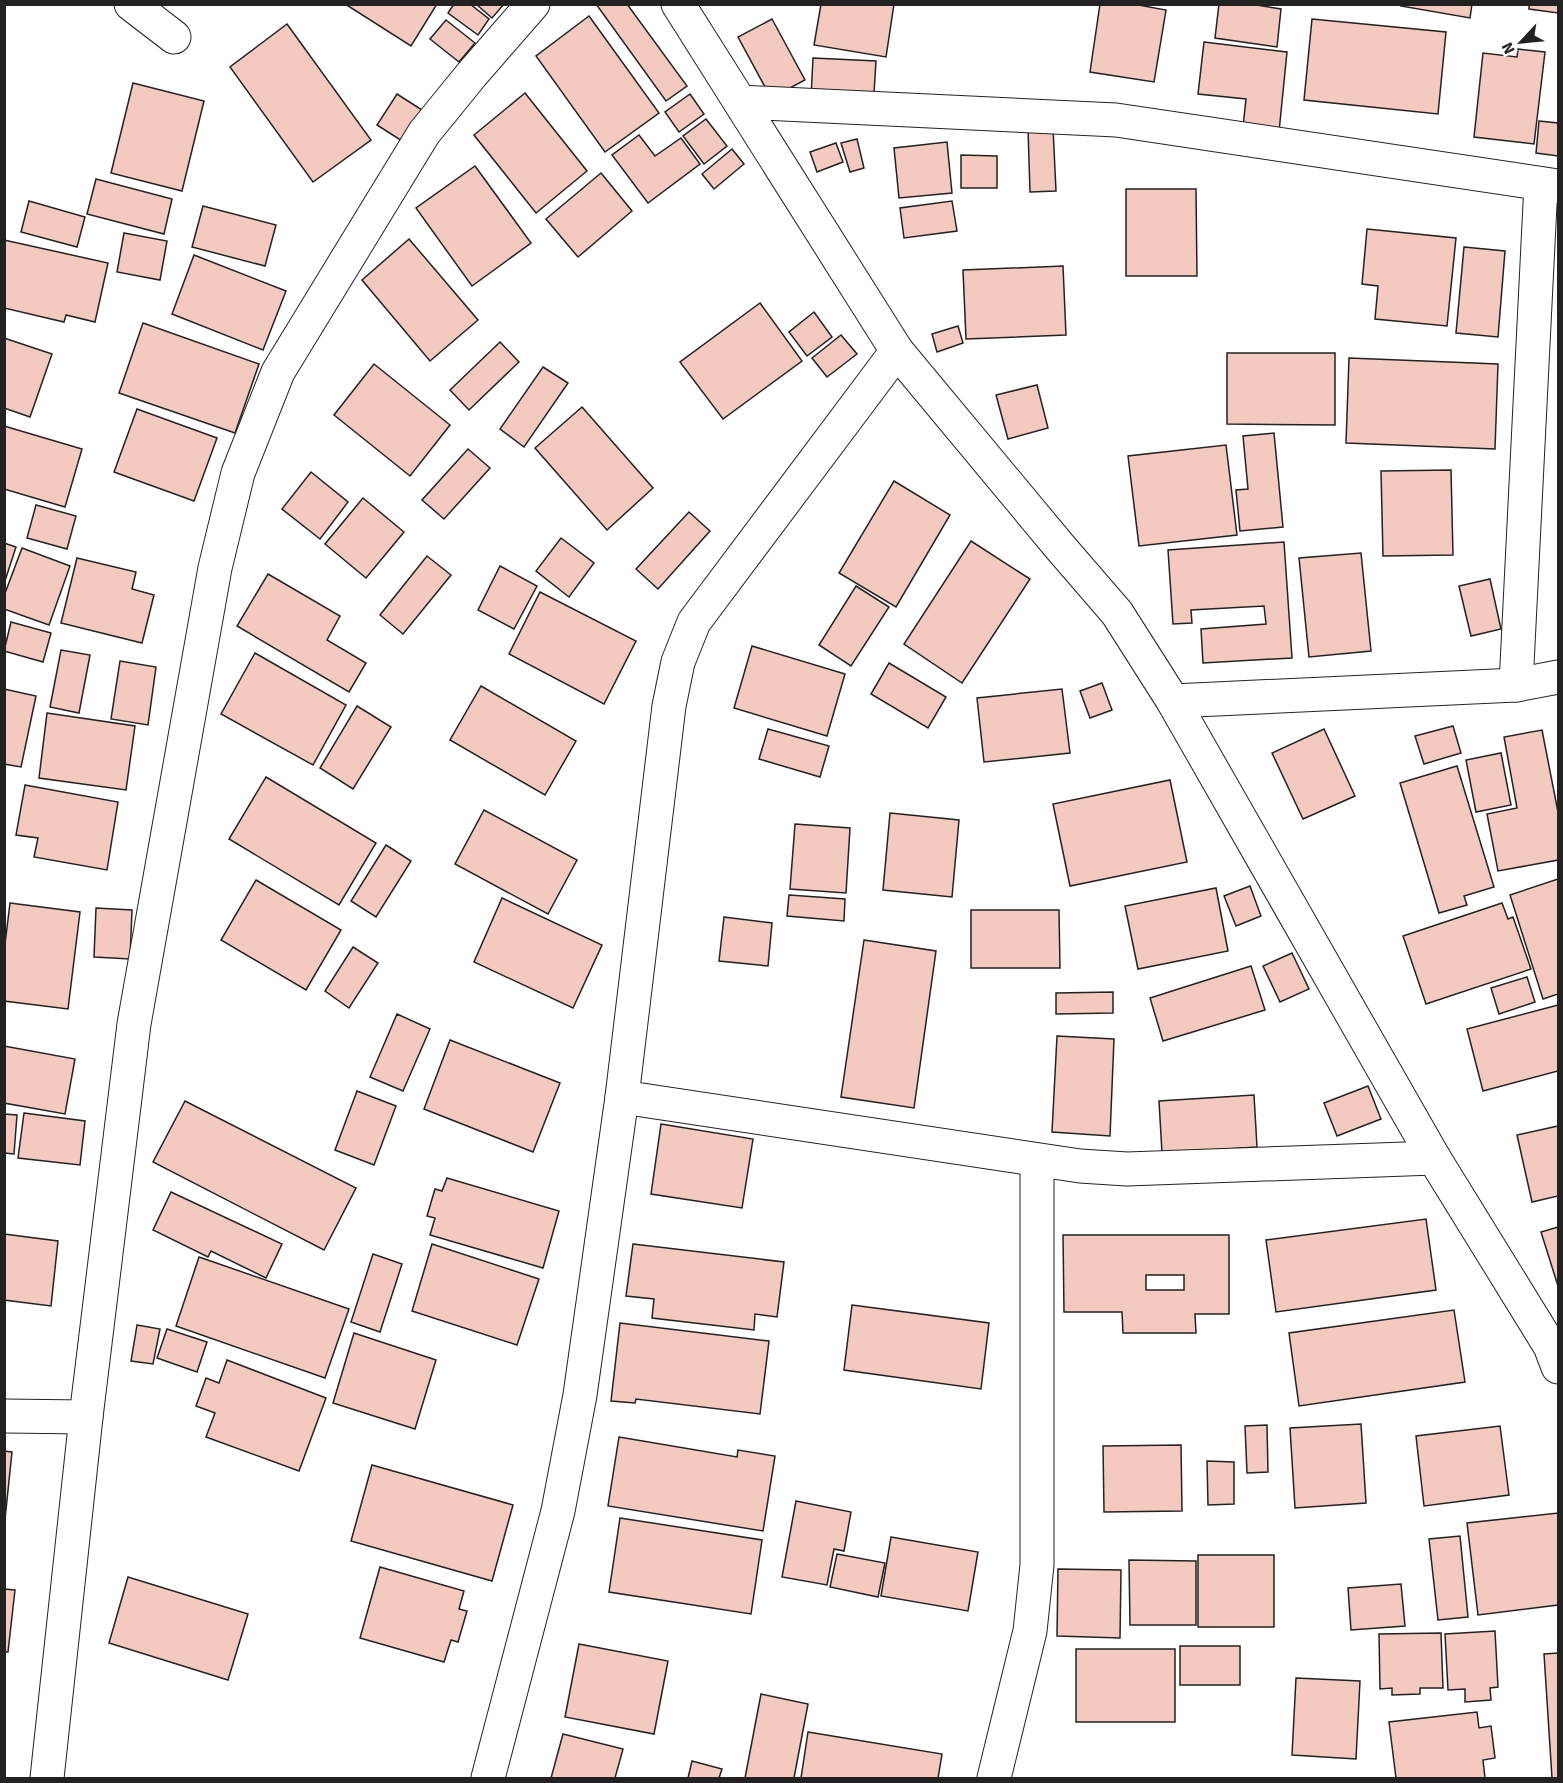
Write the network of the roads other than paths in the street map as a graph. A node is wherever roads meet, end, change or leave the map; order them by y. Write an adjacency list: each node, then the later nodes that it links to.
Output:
1 (131, 4): 4 (street)
2 (533, 4): 16 (street)
3 (678, 4): 5 (street)
4 (174, 38)
5 (740, 102): 6 (street); 7 (street)
6 (1550, 185): 9 (street)
7 (897, 351): 10 (street); 11 (street)
8 (1558, 677): 9 (street)
9 (1516, 685): 10 (street)
10 (1173, 701): 12 (street)
11 (622, 1097): 13 (street); 18 (street)
12 (1434, 1158): 13 (street); 14 (street)
13 (1037, 1161): 19 (street)
14 (1556, 1352)
15 (4, 1416): 16 (street)
16 (86, 1418): 17 (street)
17 (47, 1779)
18 (488, 1779)
19 (994, 1779)

